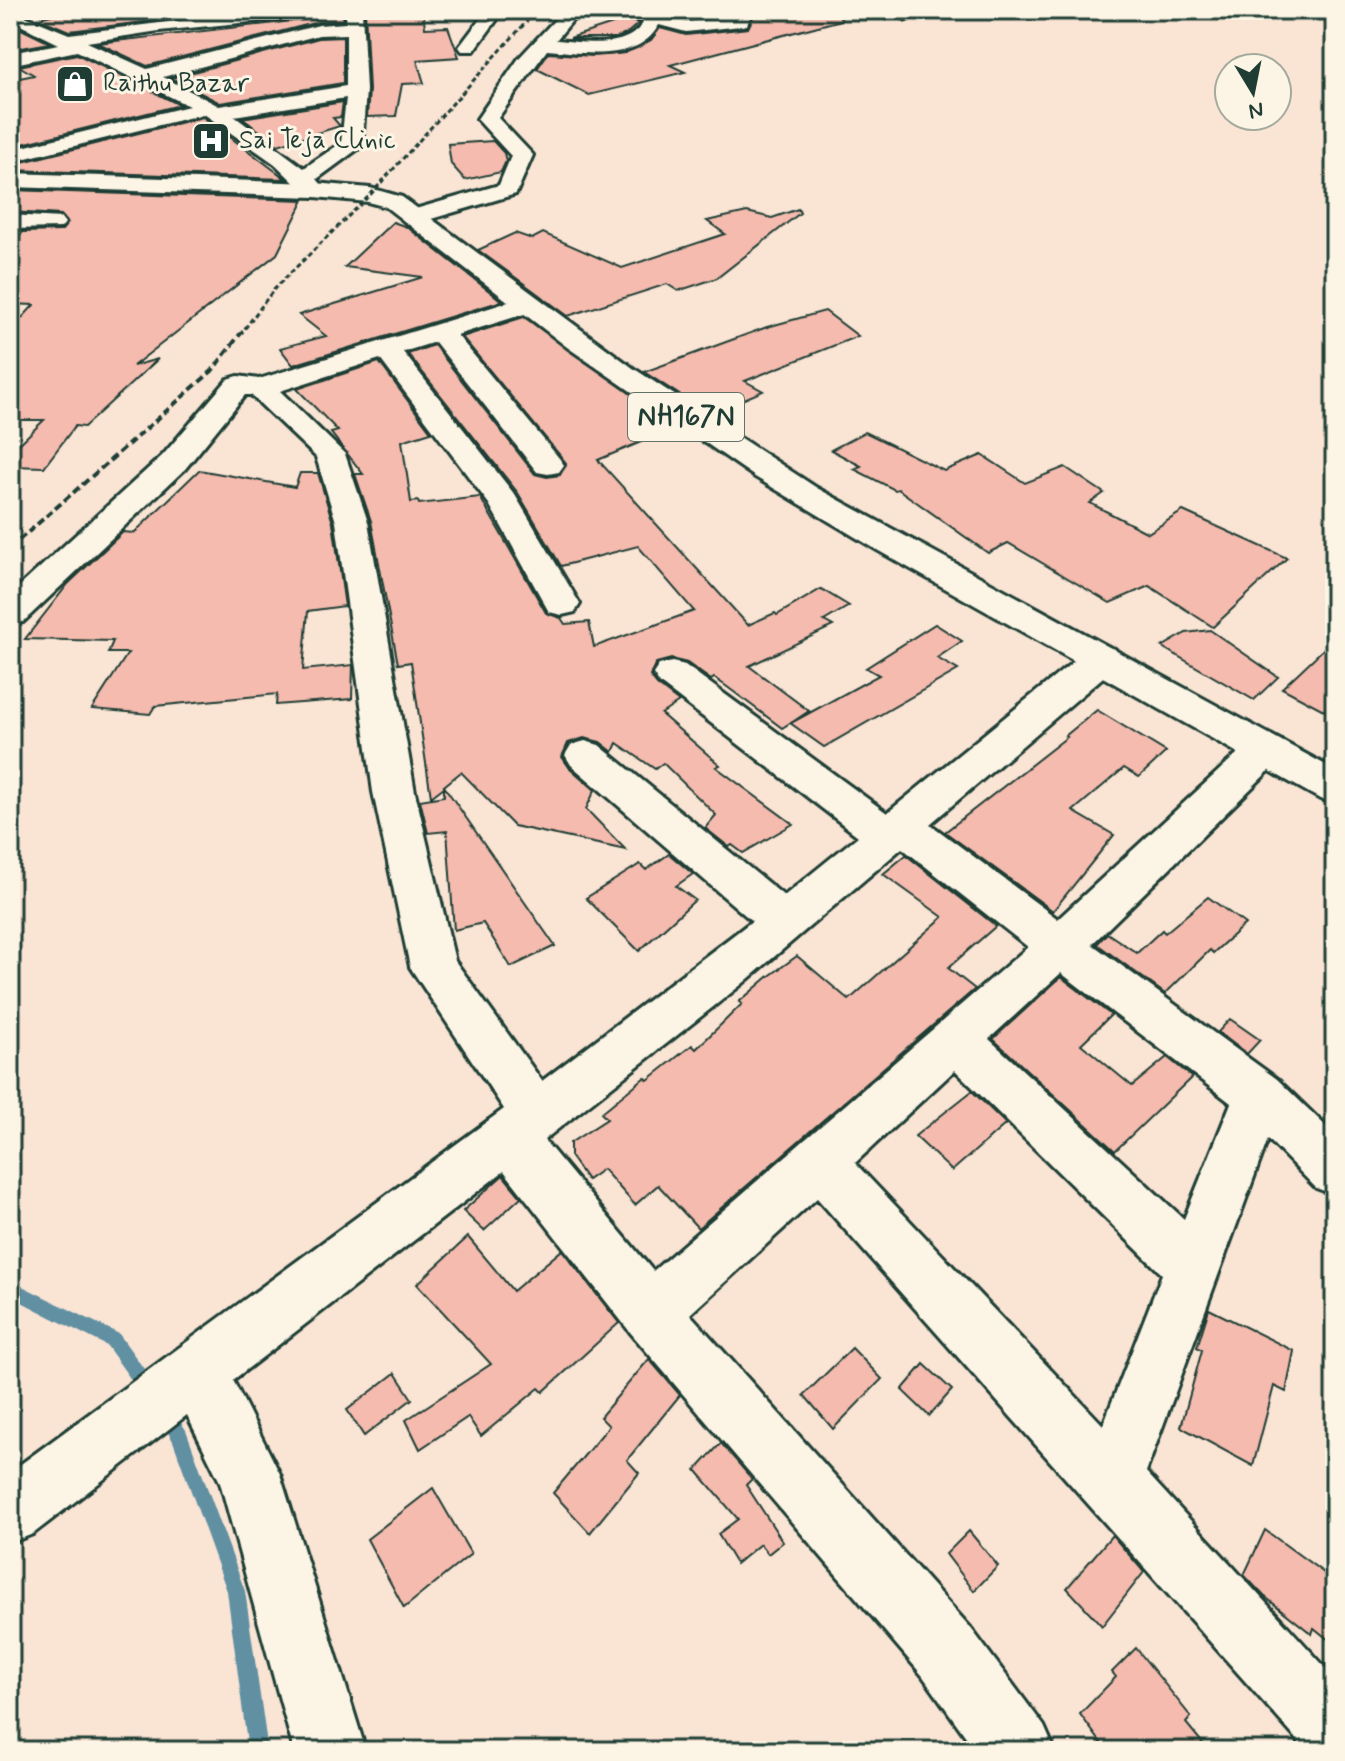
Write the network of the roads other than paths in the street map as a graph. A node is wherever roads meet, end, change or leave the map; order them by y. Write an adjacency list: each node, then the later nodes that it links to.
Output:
1 (319, 10): 7 (main road)
2 (496, 10): 13 (main road)
3 (573, 10): 12 (main road)
4 (621, 10): 8 (main road)
5 (745, 10): 8 (main road)
6 (10, 14): 11 (main road)
7 (238, 14): 10 (main road); 11 (main road)
8 (656, 14): 12 (main road)
9 (354, 19): 10 (main road); 16 (main road)
10 (295, 36): 15 (main road)
11 (72, 42): 14 (main road); 15 (main road)
12 (543, 44): 21 (main road)
13 (468, 47)
14 (10, 59)
15 (147, 75): 17 (main road)
16 (356, 90): 17 (main road); 20 (main road)
17 (214, 110): 18 (main road); 20 (main road)
18 (10, 156)
19 (10, 180): 20 (main road, NH167N)
20 (310, 184): 21 (main road, NH167N)
21 (413, 217): 24 (main road, NH167N)
22 (10, 222): 23 (main road)
23 (53, 223)
24 (525, 305): 25 (main road); 31 (main road, NH167N)
25 (440, 331): 26 (main road); 28 (main road)
26 (386, 348): 27 (main road); 29 (main road)
27 (260, 388): 30 (main road); 41 (main road)
28 (548, 465)
29 (562, 604)
30 (10, 614)
31 (1102, 658): 33 (main road, NH167N); 36 (main road)
32 (672, 674): 36 (main road)
33 (1264, 752): 35 (main road, NH167N); 38 (main road)
34 (585, 755): 37 (main road)
35 (1335, 788)
36 (895, 830): 37 (main road); 38 (main road)
37 (784, 922): 41 (main road)
38 (1060, 946): 39 (main road); 40 (main road)
39 (956, 1039): 42 (main road); 44 (main road)
40 (1259, 1095): 43 (main road); 44 (main road)
41 (522, 1125): 45 (main road); 46 (main road)
42 (819, 1162): 45 (main road); 47 (main road)
43 (1335, 1170)
44 (1194, 1266): 47 (main road)
45 (650, 1312): 51 (main road)
46 (196, 1371): 48 (main road); 50 (main road)
47 (1112, 1480): 49 (main road)
48 (10, 1511)
49 (1335, 1730)
50 (330, 1751)
51 (1019, 1751)

